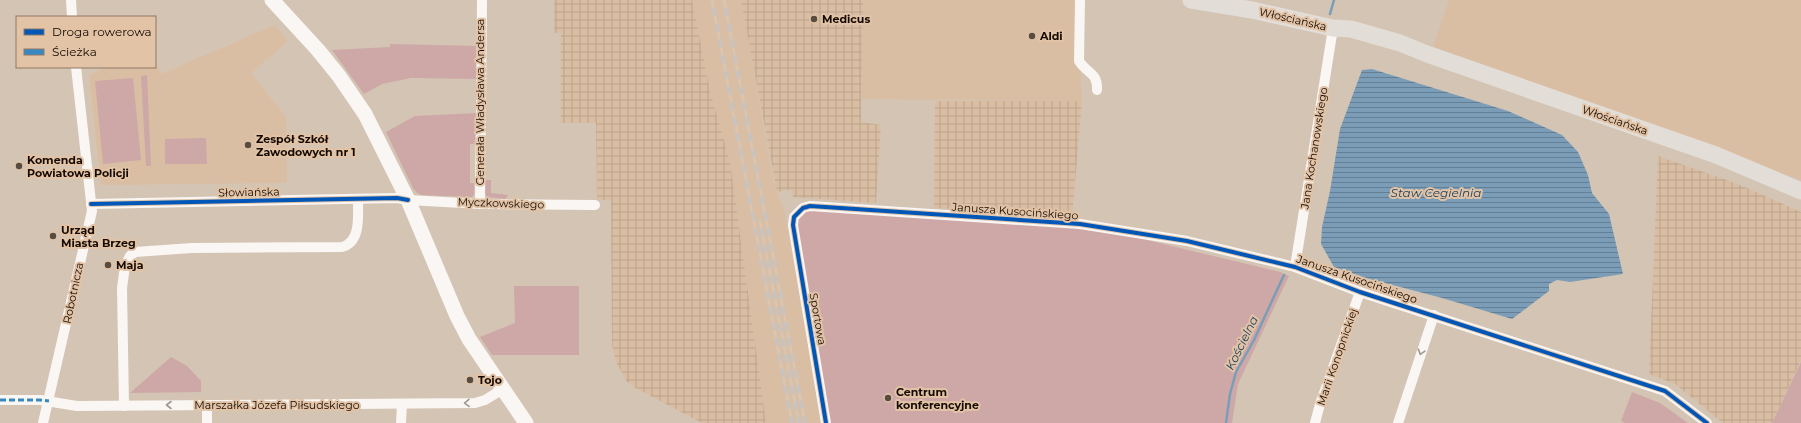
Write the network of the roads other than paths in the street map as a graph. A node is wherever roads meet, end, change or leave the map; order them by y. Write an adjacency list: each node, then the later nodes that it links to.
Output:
1 (71, 0): 9 (street)
2 (272, 0): 11 (street)
3 (285, 0): 11 (street)
4 (482, 0): 18 (street, Generała Władysława Andersa)
5 (1080, 0): 13 (street)
6 (1192, 0): 8 (main road)
7 (1224, 0): 8 (main road)
8 (1252, 10): 10 (main road, Włościańska)
9 (72, 16)
10 (1333, 28): 14 (main road, Włościańska); 21 (street, Jana Kochanowskiego)
11 (304, 32): 16 (street)
12 (76, 68): 17 (street, Robotnicza)
13 (1097, 90)
14 (1801, 191)
15 (358, 200): 16 (street, Słowiańska); 17 (street, Słowiańska); 29 (street)
16 (408, 200): 18 (street, Myczkowskiego); 24 (street)
17 (91, 204): 26 (street, Robotnicza)
18 (480, 204): 19 (street, Myczkowskiego)
19 (595, 205)
20 (794, 217): 21 (street, Janusza Kusocińskiego); 35 (street, Sportowa)
21 (1295, 267): 22 (street, Janusza Kusocińskiego)
22 (1360, 292): 23 (street, Janusza Kusocińskiego); 30 (street, Marii Konopnickiej)
23 (1434, 315): 36 (street, one-way to 36); 37 (street, Janusza Kusocińskiego)
24 (503, 389): 27 (street, Marszałka Józefa Piłsudskiego, one-way to 27); 34 (street)
25 (0, 400): 26 (street, Marszałka Józefa Piłsudskiego)
26 (49, 401): 29 (street, Marszałka Józefa Piłsudskiego); 31 (street, Robotnicza)
27 (402, 404): 28 (street, Marszałka Józefa Piłsudskiego); 33 (street)
28 (207, 405): 29 (street, Marszałka Józefa Piłsudskiego, one-way to 29); 32 (street)
29 (124, 406)
30 (1319, 422)
31 (43, 423)
32 (207, 423)
33 (401, 423)
34 (526, 423)
35 (826, 423)
36 (1398, 423)
37 (1707, 423)

